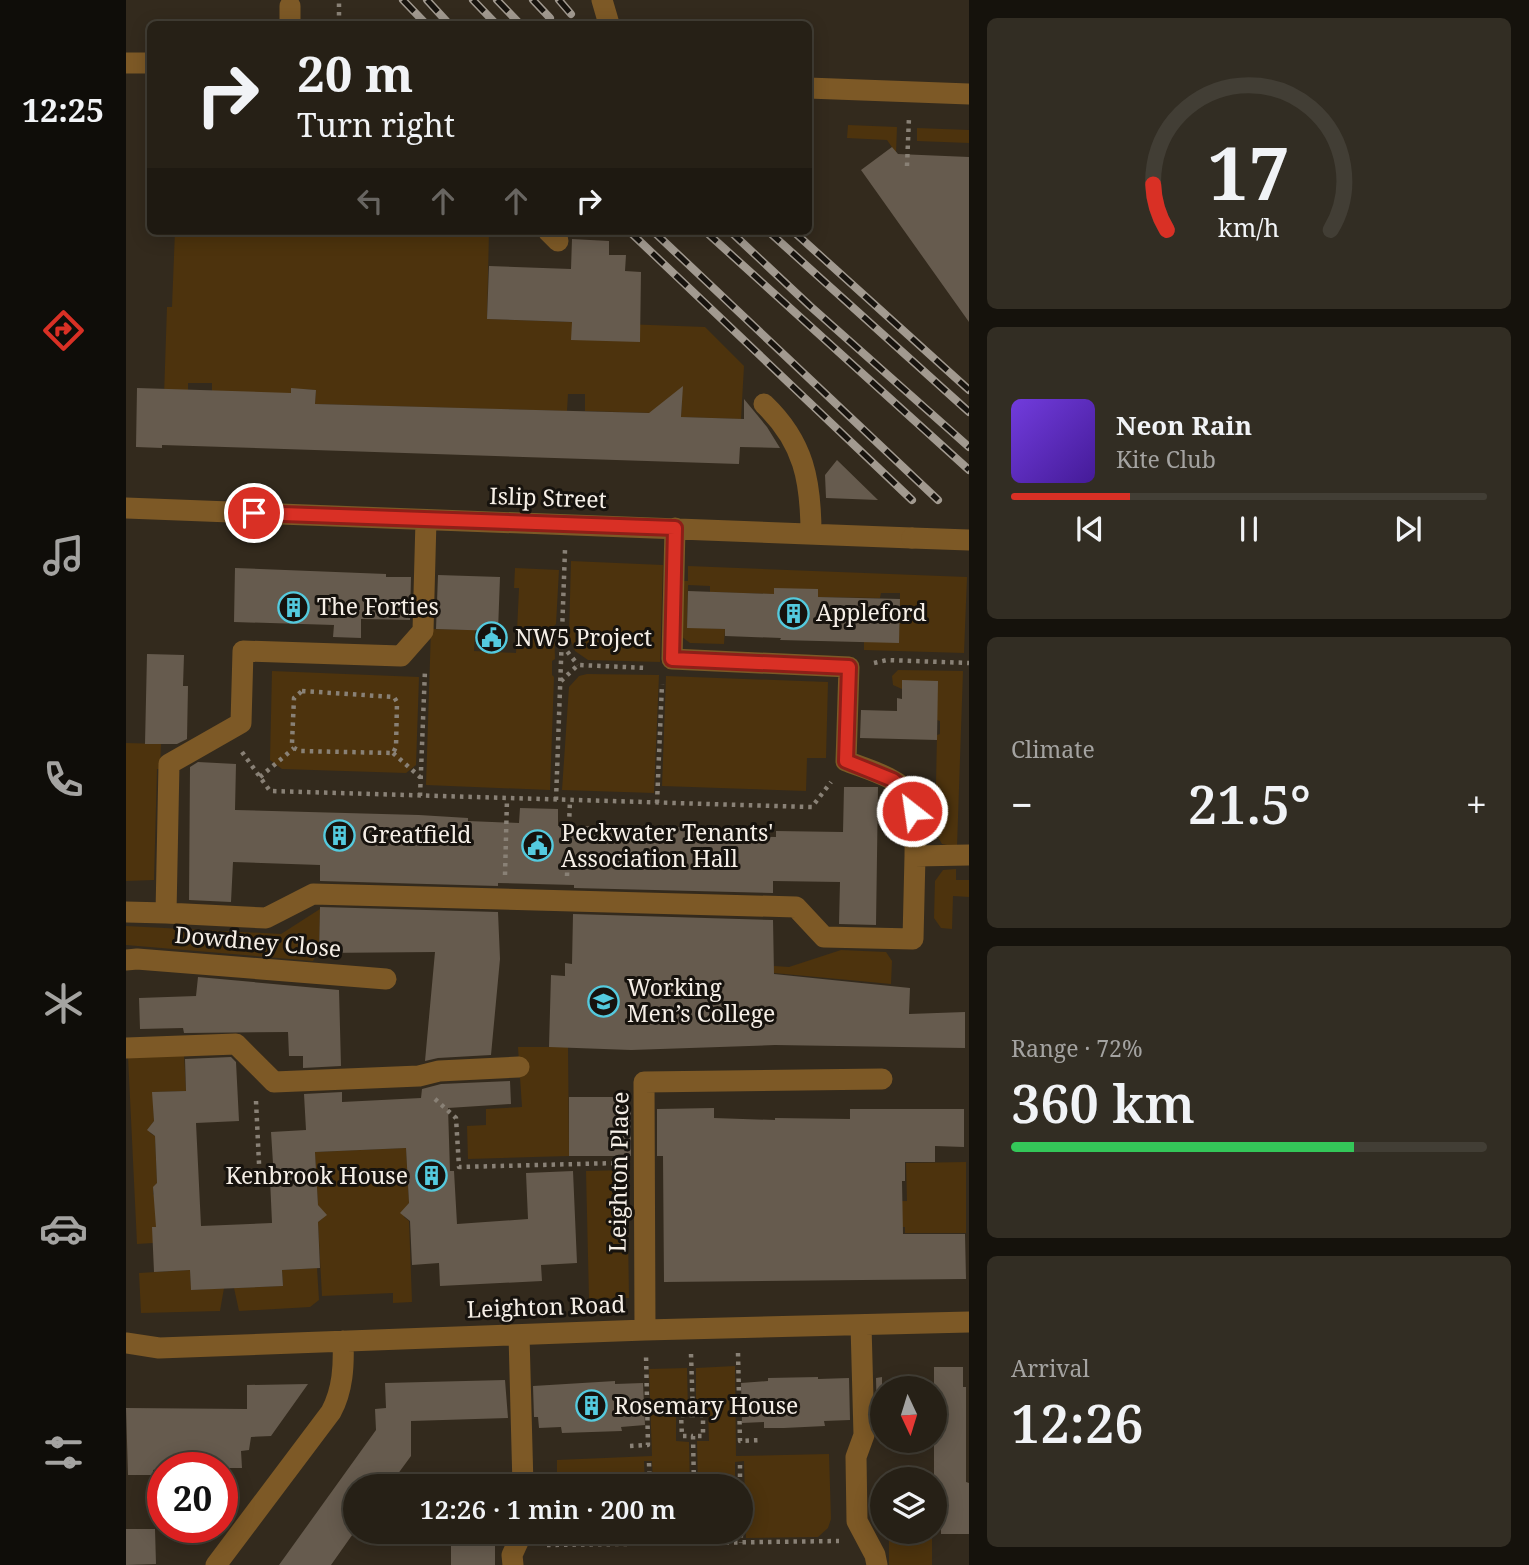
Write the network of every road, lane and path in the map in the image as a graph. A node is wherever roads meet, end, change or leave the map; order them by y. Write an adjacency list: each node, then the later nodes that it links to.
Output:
1 (341, 0): 3 (path)
2 (602, 0): 4 (street)
3 (339, 21)
4 (608, 21)
5 (126, 62): 6 (street)
6 (147, 64)
7 (812, 88): 8 (street)
8 (909, 92): 9 (street); 10 (path)
9 (969, 94)
10 (908, 166)
11 (764, 404): 16 (street)
12 (126, 508): 13 (street, Islip Street)
13 (426, 520): 14 (street, Islip Street); 18 (street)
14 (566, 525): 15 (street, Islip Street); 19 (path)
15 (675, 528): 16 (street, Islip Street); 21 (street)
16 (811, 534): 17 (street, Islip Street, bridge)
17 (969, 540)
18 (423, 631): 25 (street); 30 (path)
19 (562, 645): 22 (path); 24 (path)
20 (969, 663): 23 (path)
21 (667, 664): 22 (path); 23 (street); 35 (path)
22 (578, 665): 24 (path)
23 (849, 667): 28 (street)
24 (561, 682): 33 (path)
25 (226, 732): 29 (path); 41 (street)
26 (294, 748): 27 (path); 27 (path); 29 (path)
27 (393, 753): 30 (path)
28 (846, 761): 35 (path); 37 (street)
29 (260, 777): 31 (path)
30 (421, 778): 31 (path)
31 (420, 796): 32 (path)
32 (508, 799): 33 (path); 38 (path)
33 (556, 800): 34 (path)
34 (570, 800): 35 (path); 39 (path)
35 (657, 803)
36 (969, 855): 37 (street)
37 (915, 856): 39 (street)
38 (505, 899): 39 (street); 41 (street)
39 (566, 900)
40 (126, 912): 41 (street)
41 (166, 913)
42 (126, 960): 43 (street, Dowdney Close)
43 (386, 979)
44 (126, 1048): 48 (street)
45 (519, 1067): 46 (street)
46 (419, 1076): 48 (street); 49 (path)
47 (882, 1079): 49 (street, Leighton Place)
48 (274, 1082): 50 (path)
49 (644, 1162): 55 (street, Leighton Place)
50 (260, 1184)
51 (969, 1322): 52 (street, Leighton Road)
52 (861, 1325): 53 (street, Leighton Road); 69 (street)
53 (737, 1328): 54 (street, Leighton Road); 61 (path)
54 (691, 1329): 55 (street, Leighton Road); 59 (path)
55 (645, 1330): 56 (street, Leighton Road); 62 (path)
56 (519, 1335): 57 (street, Leighton Road); 65 (street)
57 (343, 1341): 58 (street, Leighton Road); 73 (street)
58 (126, 1343)
59 (693, 1415): 60 (path); 60 (path)
60 (694, 1436): 67 (path)
61 (761, 1440)
62 (630, 1446)
63 (649, 1463): 66 (path)
64 (740, 1465): 68 (path)
65 (523, 1474)
66 (649, 1474)
67 (694, 1474)
68 (740, 1474)
69 (868, 1541): 70 (path); 74 (street)
70 (753, 1543)
71 (651, 1544): 72 (path)
72 (517, 1547)
73 (216, 1565)
74 (877, 1565)

